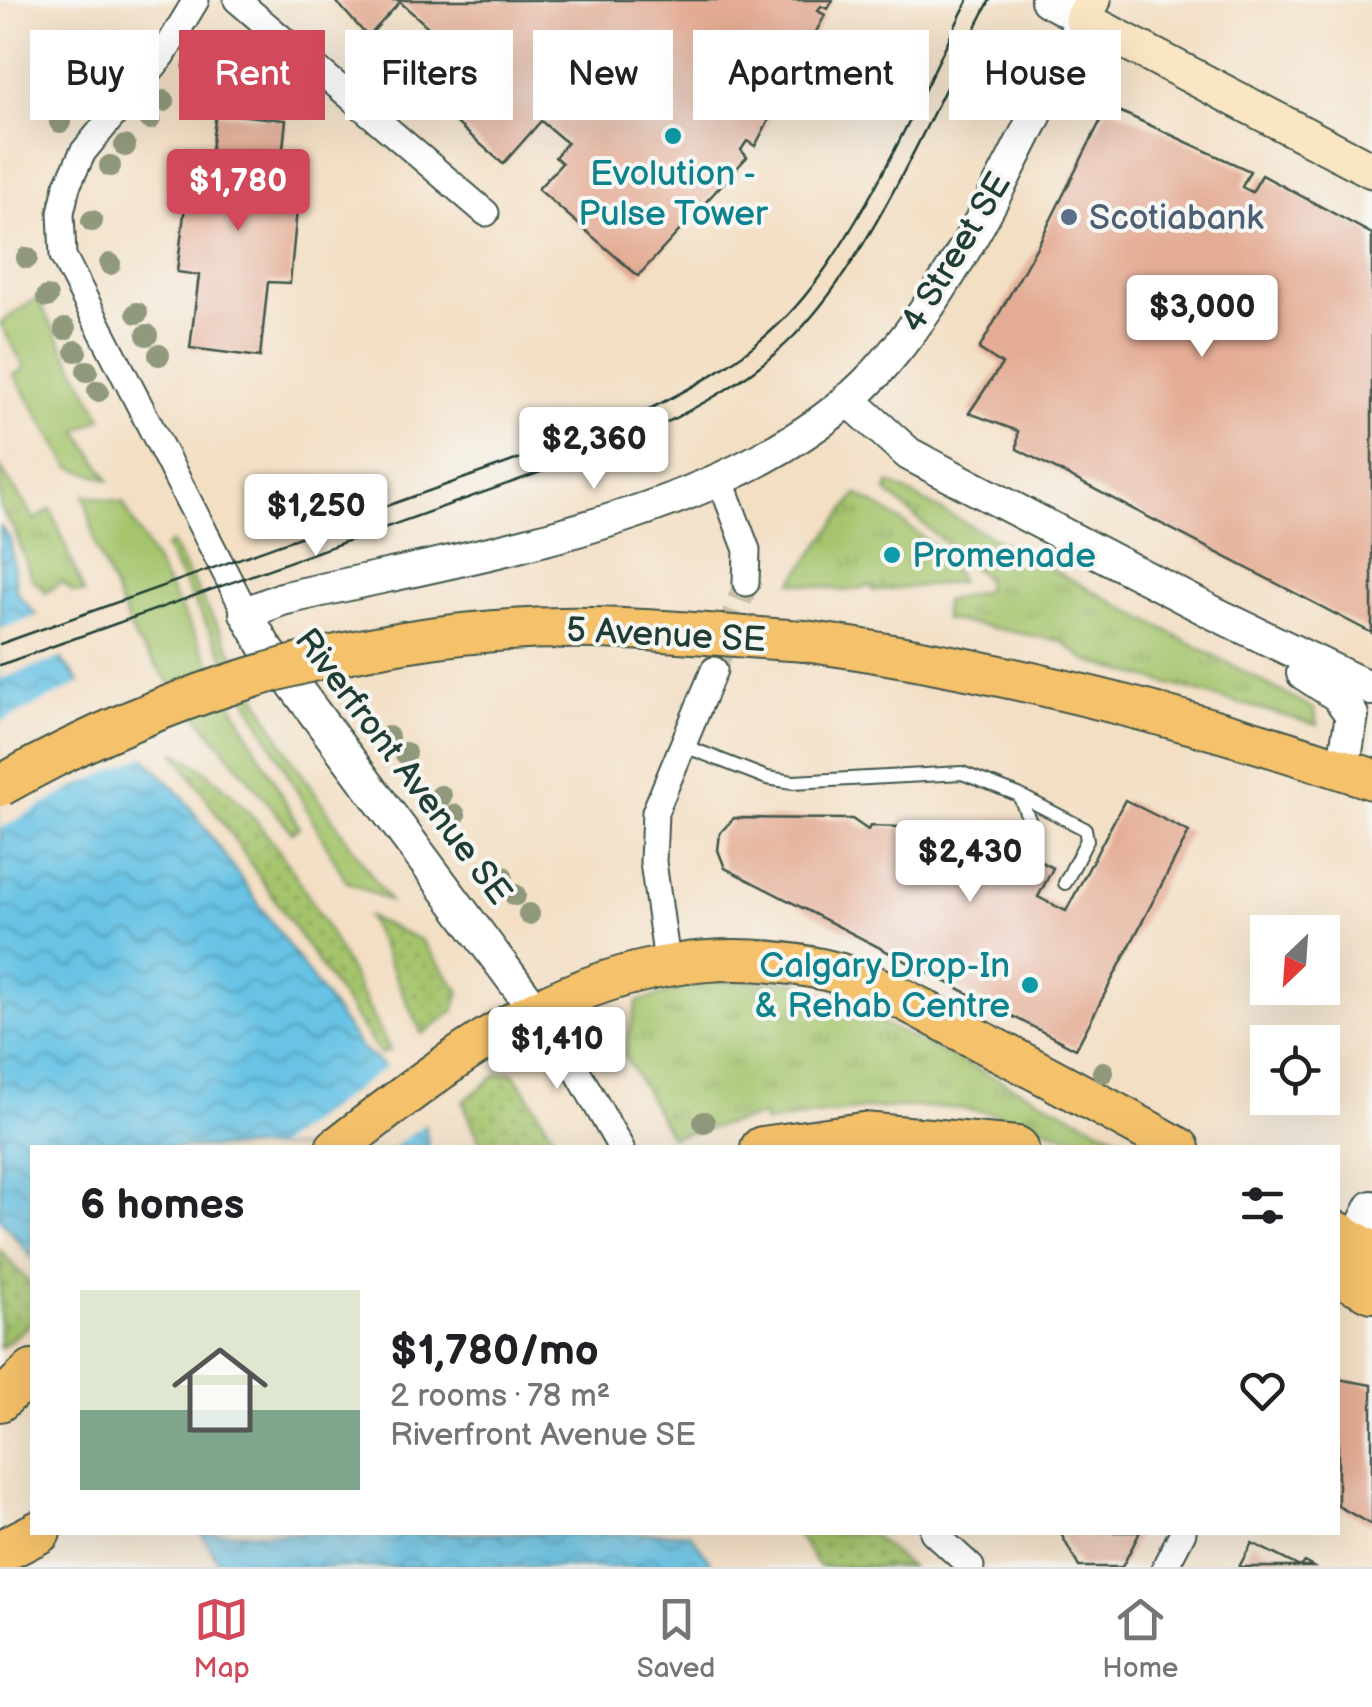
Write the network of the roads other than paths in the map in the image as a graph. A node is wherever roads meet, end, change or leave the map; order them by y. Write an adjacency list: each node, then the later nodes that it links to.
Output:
1 (196, 0): 10 (street, Riverfront Avenue SE)
2 (237, 0): 6 (street)
3 (1047, 0): 4 (street)
4 (1088, 9): 5 (main road); 7 (street, 4 Street SE)
5 (1372, 170)
6 (486, 213)
7 (848, 400): 8 (street, 4 Street SE); 11 (street, 5 Avenue SE)
8 (720, 479): 9 (street); 10 (street, 4 Street SE)
9 (746, 582)
10 (246, 613): 21 (street, Riverfront Avenue SE)
11 (1216, 614): 13 (street, 5 Avenue SE); 15 (street, 5 Avenue SE)
12 (714, 670): 14 (street)
13 (1372, 688)
14 (680, 744): 17 (lane); 20 (street)
15 (1358, 774): 16 (main road, 5 Avenue SE, bridge)
16 (0, 786)
17 (1020, 795): 18 (lane); 19 (lane)
18 (1029, 841)
19 (1065, 883)
20 (667, 962): 21 (main road); 26 (main road)
21 (536, 1011): 22 (main road); 23 (street, Riverfront Avenue SE)
22 (340, 1145)
23 (619, 1145)
24 (784, 1145): 25 (highway)
25 (983, 1145)
26 (1174, 1145)
27 (1355, 1241): 28 (highway)
28 (1372, 1291)
29 (30, 1373): 30 (main road)
30 (0, 1402)
31 (35, 1535): 34 (highway)
32 (936, 1535): 36 (street)
33 (1182, 1535): 37 (street)
34 (0, 1554): 35 (main road)
35 (6, 1567)
36 (971, 1567)
37 (1166, 1567)

